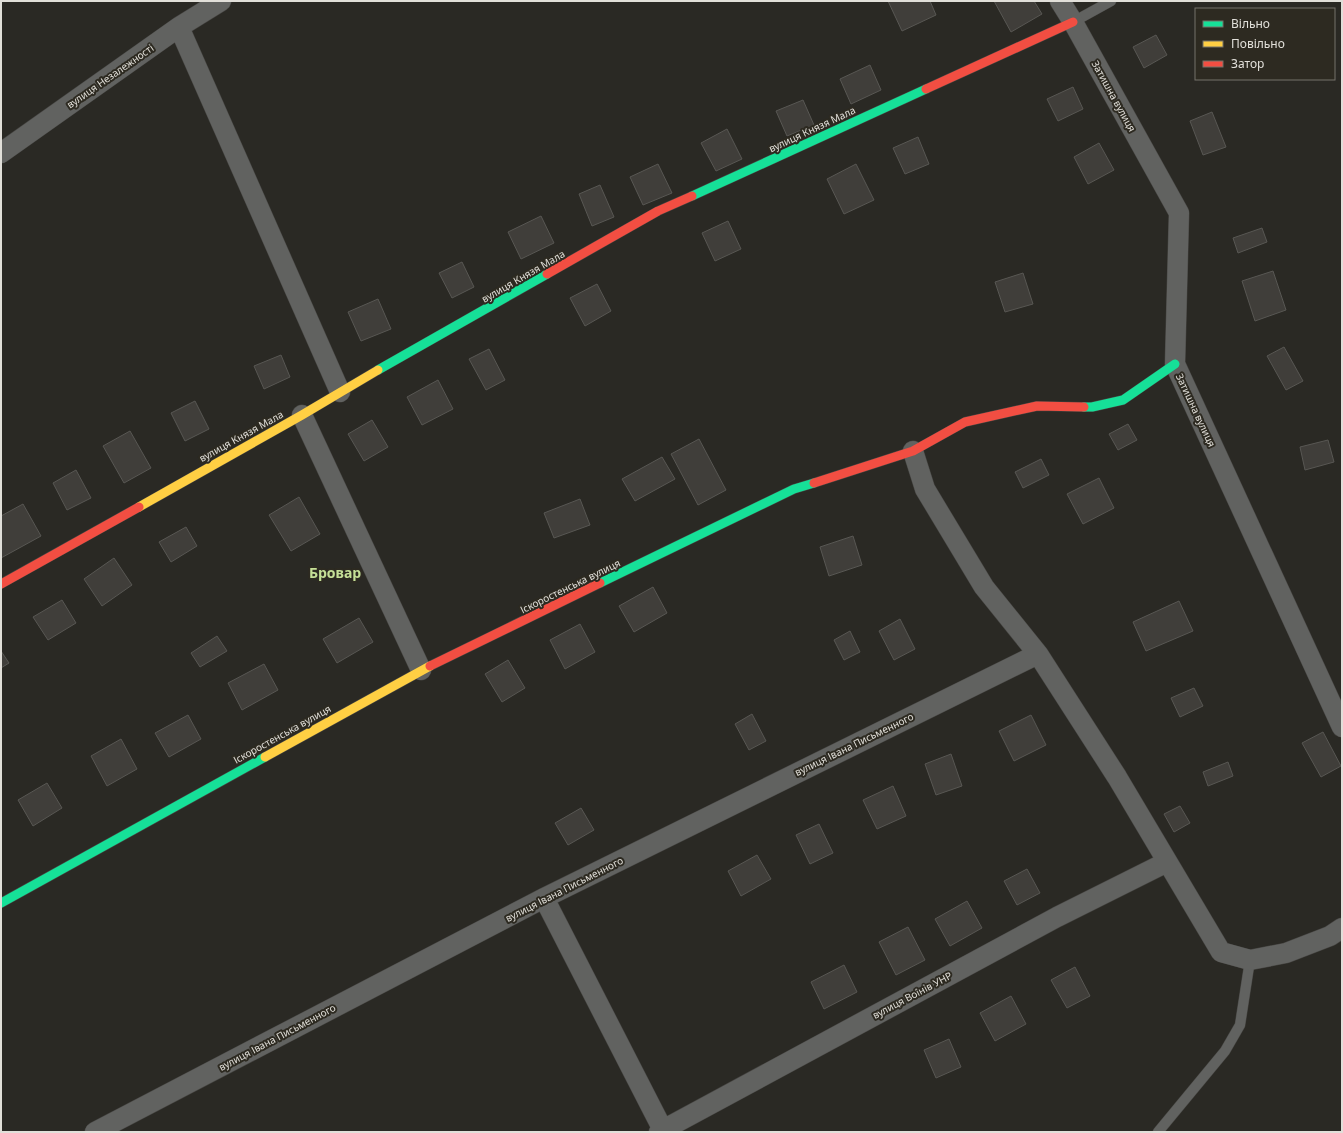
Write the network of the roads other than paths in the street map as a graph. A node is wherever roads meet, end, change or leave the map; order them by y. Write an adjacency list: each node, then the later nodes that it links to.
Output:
1 (221, 1): 5 (street, вулиця Незалежності)
2 (1060, 1): 4 (street, Затишна вулиця)
3 (1111, 1): 4 (lane)
4 (1073, 22): 7 (street, Затишна вулиця); 8 (street, вулиця Князя Мала)
5 (179, 27): 6 (street, вулиця Незалежності); 8 (street)
6 (1, 153)
7 (1175, 364): 10 (street, Іскоростенська вулиця); 14 (street, Затишна вулиця)
8 (340, 392): 9 (street, вулиця Князя Мала)
9 (302, 415): 11 (street, вулиця Князя Мала); 13 (street)
10 (913, 451): 12 (street); 13 (street, Іскоростенська вулиця)
11 (1, 584)
12 (1038, 654): 15 (street); 16 (street, вулиця Івана Письменного)
13 (421, 670): 17 (street, Іскоростенська вулиця)
14 (1342, 727)
15 (1167, 862): 19 (street); 20 (street, вулиця Воїнів УНР)
16 (544, 898): 20 (street); 21 (street, вулиця Івана Письменного)
17 (1, 903)
18 (1342, 928): 19 (street)
19 (1250, 960): 22 (lane)
20 (662, 1131)
21 (95, 1132)
22 (1158, 1132)

